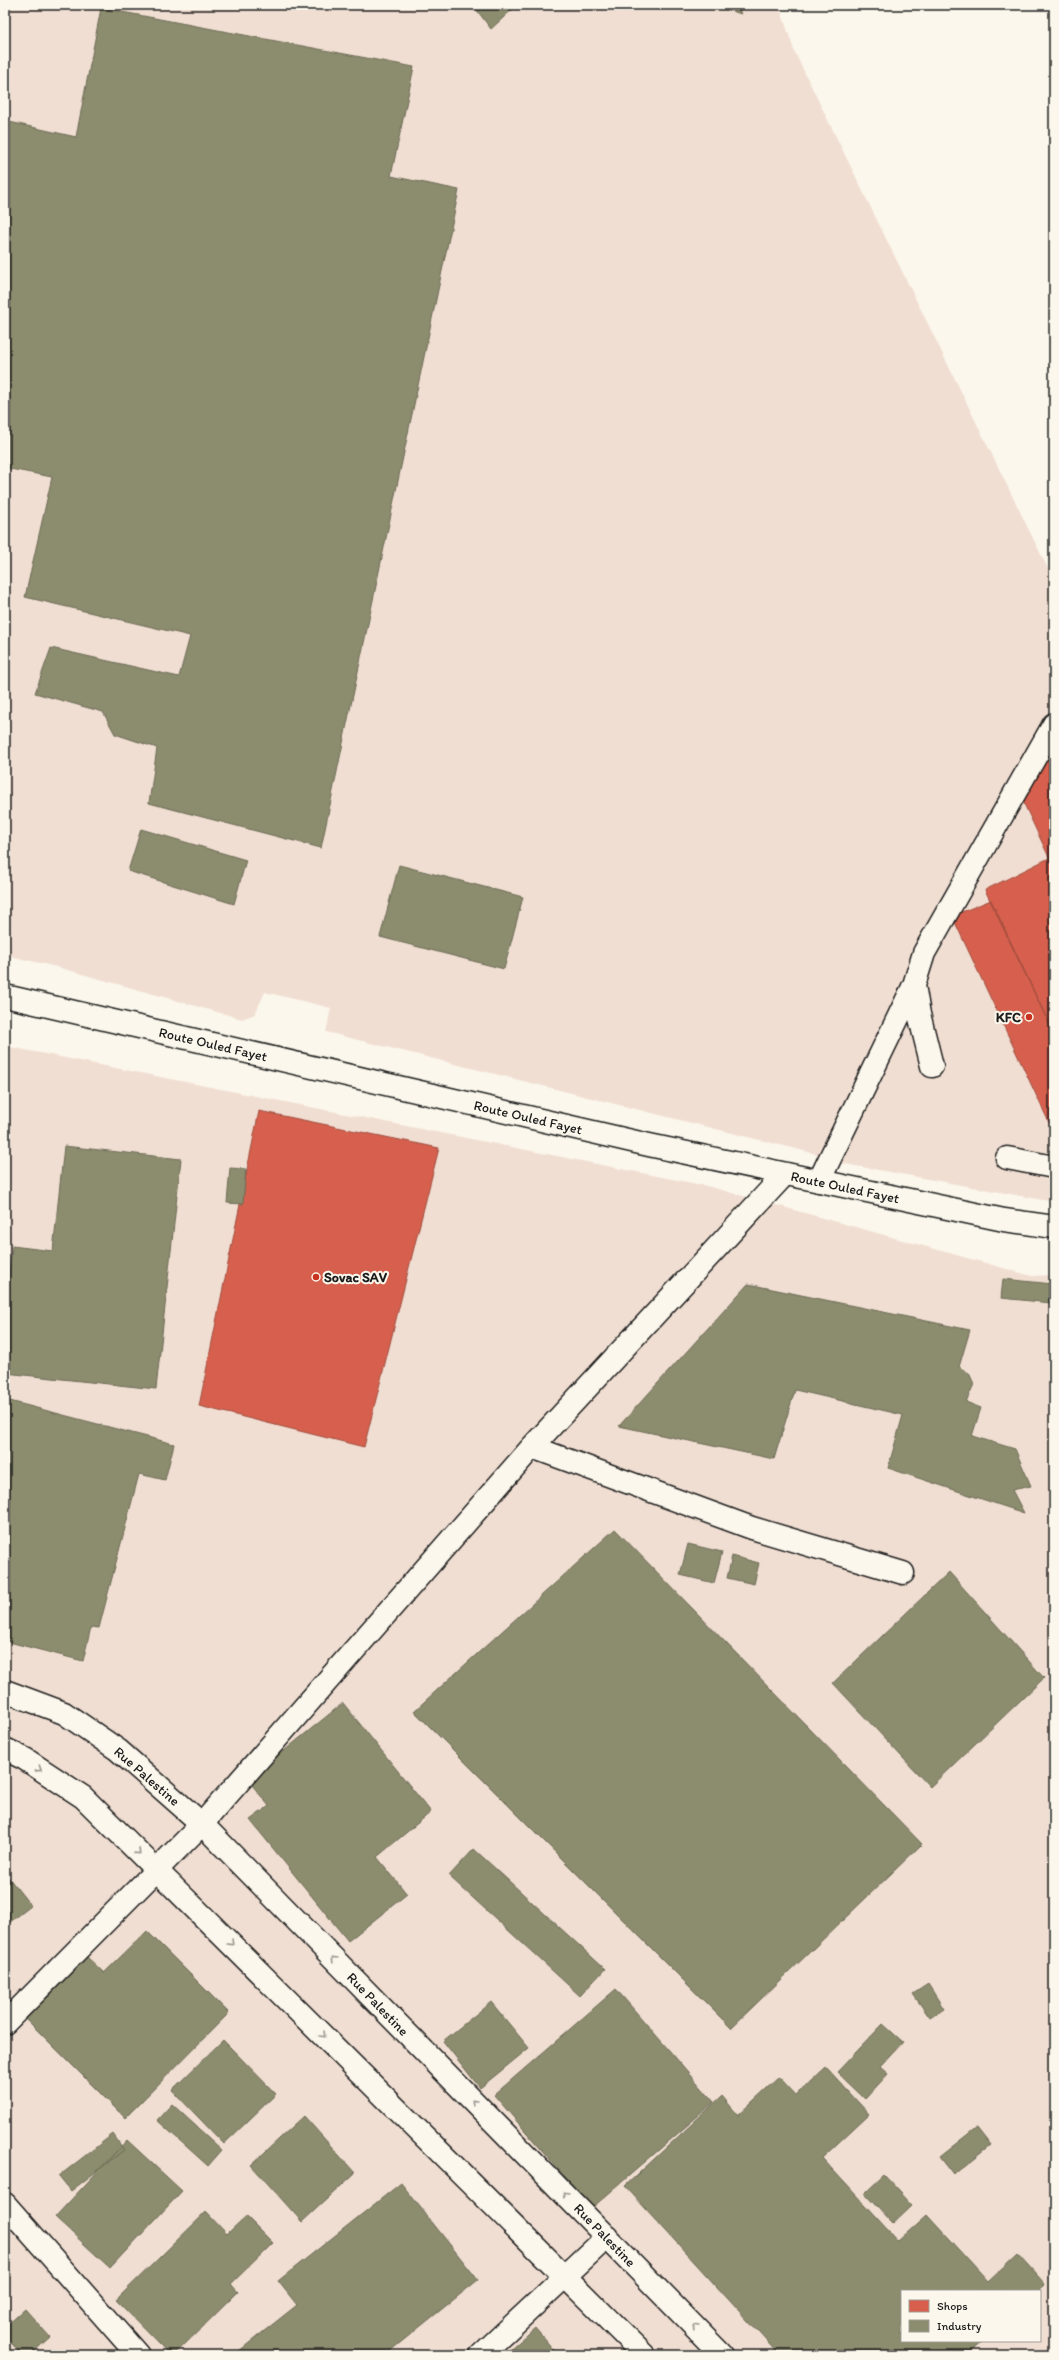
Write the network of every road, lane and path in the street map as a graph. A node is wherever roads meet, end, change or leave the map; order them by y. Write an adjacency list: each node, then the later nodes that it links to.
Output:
1 (1054, 724): 2 (street)
2 (914, 985): 4 (street); 8 (street)
3 (5, 996): 7 (street, Route Ouled Fayet)
4 (932, 1066)
5 (1007, 1158): 6 (street)
6 (1054, 1167)
7 (785, 1174): 8 (street, Route Ouled Fayet); 10 (street)
8 (819, 1181): 9 (street, Route Ouled Fayet)
9 (1054, 1227)
10 (532, 1447): 11 (street); 14 (street)
11 (903, 1573)
12 (5, 1691): 14 (street, Rue Palestine)
13 (5, 1749): 15 (street, one-way to 15)
14 (202, 1824): 15 (street); 18 (street, Rue Palestine, one-way to 14)
15 (156, 1869): 16 (street); 19 (street, one-way to 19)
16 (5, 2023)
17 (5, 2204): 20 (street)
18 (607, 2237): 19 (street); 23 (street, Rue Palestine, one-way to 18)
19 (565, 2276): 21 (street); 22 (street)
20 (138, 2355)
21 (481, 2355)
22 (644, 2355)
23 (722, 2355)

